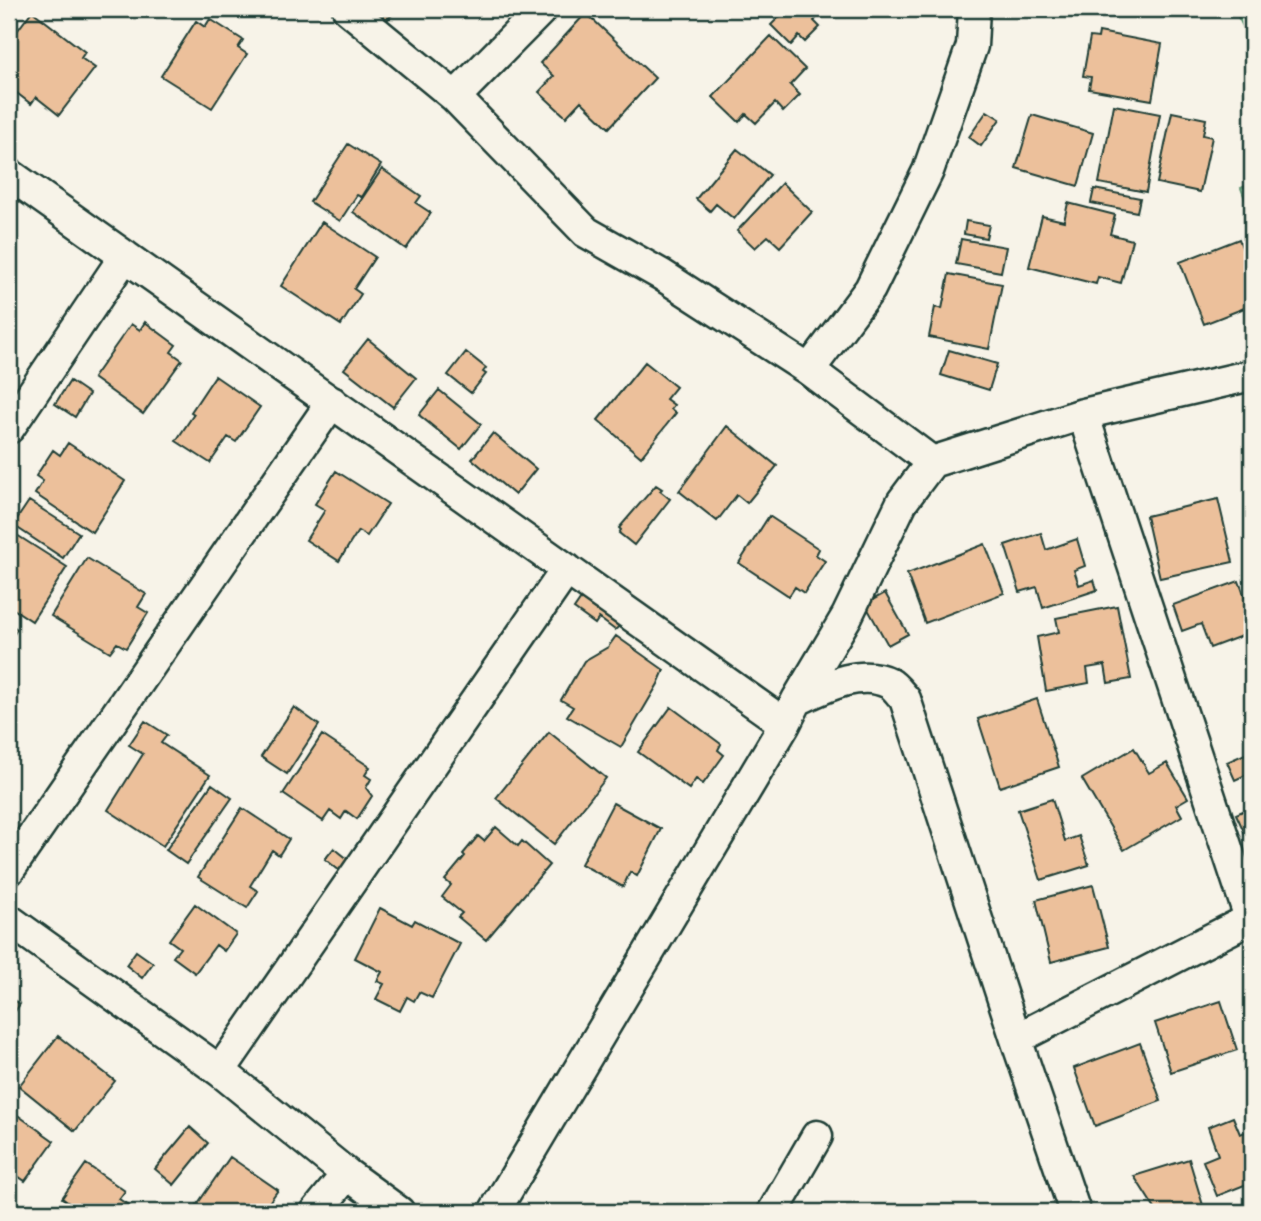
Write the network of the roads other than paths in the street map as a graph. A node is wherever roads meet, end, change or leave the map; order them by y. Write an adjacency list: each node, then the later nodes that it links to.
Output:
1 (348, 9): 4 (street)
2 (542, 9): 4 (street)
3 (974, 9): 7 (street)
4 (455, 97): 7 (street)
5 (9, 174): 6 (street)
6 (125, 256): 9 (street); 11 (street)
7 (810, 370): 12 (street)
8 (1252, 375): 10 (street)
9 (332, 402): 13 (street); 15 (street)
10 (1083, 414): 12 (street); 17 (street)
11 (9, 428)
12 (932, 462): 14 (street)
13 (566, 569): 14 (street); 19 (street)
14 (791, 712): 18 (street); 24 (street)
15 (9, 870)
16 (9, 920): 19 (street)
17 (1252, 920): 18 (street)
18 (1016, 1039): 26 (street)
19 (220, 1071): 21 (street)
20 (817, 1136): 25 (street)
21 (346, 1174): 22 (street); 23 (street)
22 (316, 1212)
23 (399, 1212)
24 (494, 1212)
25 (773, 1212)
26 (1075, 1212)

